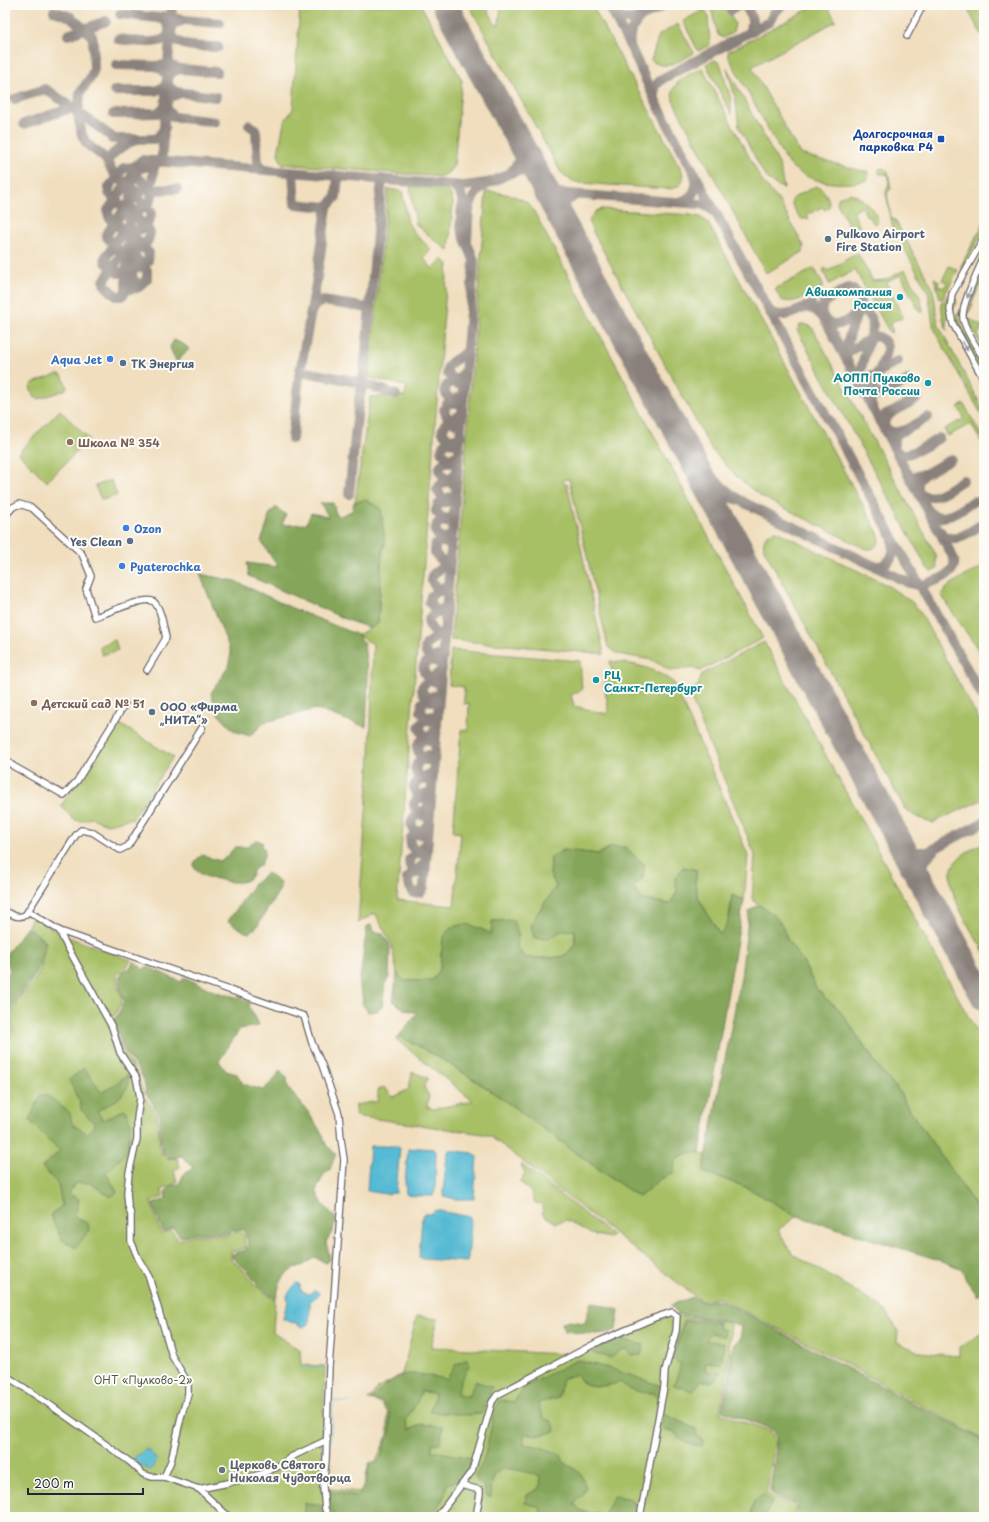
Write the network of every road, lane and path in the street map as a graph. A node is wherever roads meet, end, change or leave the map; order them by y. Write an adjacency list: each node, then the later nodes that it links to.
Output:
1 (923, 5): 2 (street)
2 (907, 36)
3 (984, 238): 6 (street, one-way to 6)
4 (984, 257): 5 (street, one-way to 5)
5 (984, 360)
6 (984, 380)
7 (5, 516): 8 (street)
8 (147, 670)
9 (125, 704): 11 (street)
10 (202, 728): 13 (street)
11 (5, 759)
12 (5, 911): 13 (street)
13 (28, 911): 14 (street)
14 (60, 931): 16 (street); 17 (street)
15 (5, 1375): 17 (street)
16 (326, 1440): 19 (street); 21 (street)
17 (164, 1477): 19 (street)
18 (462, 1485): 22 (street); 23 (street); 24 (street)
19 (199, 1489): 20 (street)
20 (225, 1516)
21 (329, 1517)
22 (437, 1517)
23 (476, 1517)
24 (640, 1517)

